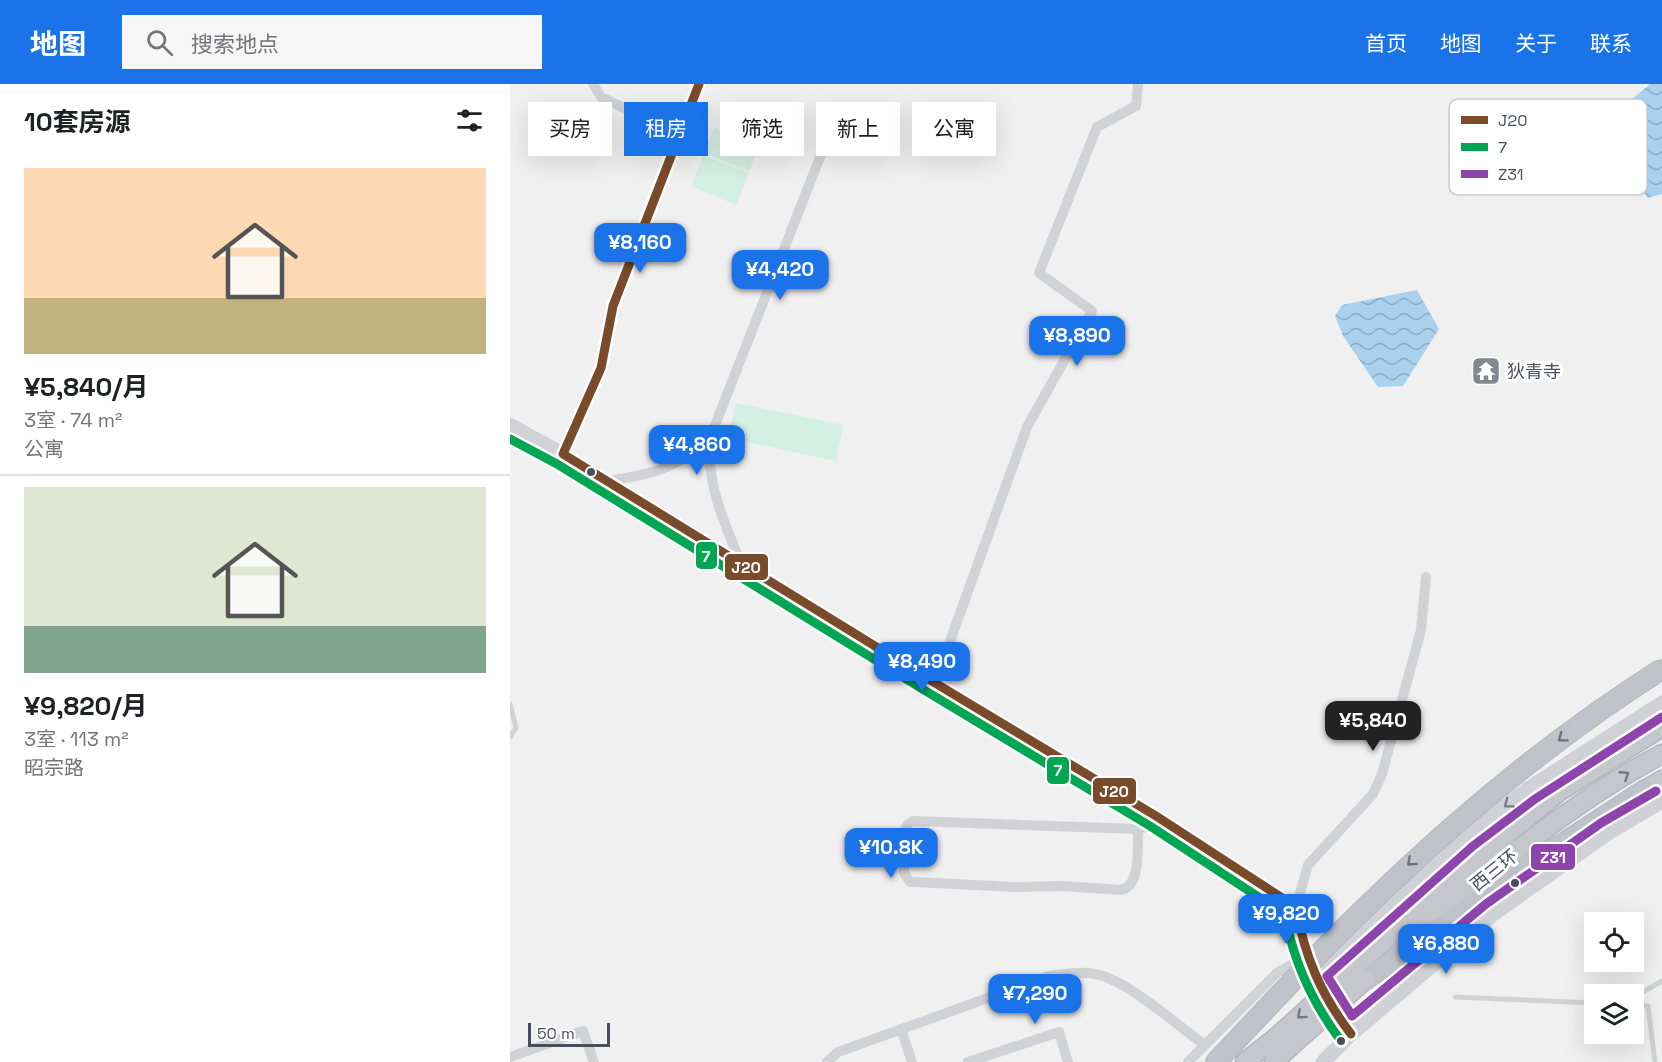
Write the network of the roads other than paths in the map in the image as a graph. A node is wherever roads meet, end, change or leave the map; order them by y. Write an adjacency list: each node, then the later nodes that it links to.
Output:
1 (593, 84): 5 (street)
2 (699, 84): 4 (street)
3 (1138, 84): 16 (street)
4 (692, 102)
5 (624, 108)
6 (671, 156): 10 (street)
7 (820, 156): 9 (street)
8 (510, 426): 10 (street)
9 (710, 438): 11 (street); 12 (street)
10 (563, 454): 11 (street)
11 (606, 481): 12 (street)
12 (741, 563): 16 (street)
13 (1426, 577): 27 (street)
14 (1662, 669): 19 (highway, bridge)
15 (1662, 679): 19 (highway, bridge)
16 (935, 683): 25 (street)
17 (1662, 703): 30 (main road, one-way to 30)
18 (510, 704): 21 (lane)
19 (1598, 712): 47 (highway, one-way to 47, bridge)
20 (1662, 728): 29 (highway, 西三环)
21 (510, 737)
22 (1662, 754): 29 (highway, 西三环, one-way to 22)
23 (1654, 785): 29 (highway)
24 (1662, 801): 37 (main road)
25 (1155, 816): 26 (street); 27 (street)
26 (1138, 829): 26 (street)
27 (1296, 907): 28 (street)
28 (1307, 957): 30 (street); 39 (street)
29 (1360, 973): 38 (highway, bridge)
30 (1312, 974): 37 (street)
31 (1662, 981): 32 (lane)
32 (1644, 991)
33 (1455, 997): 34 (lane)
34 (1584, 1003)
35 (1644, 1006): 51 (lane)
36 (902, 1029): 39 (street); 42 (street); 43 (street)
37 (1351, 1034): 50 (main road)
38 (1285, 1041): 48 (highway); 49 (highway)
39 (1205, 1045): 46 (street)
40 (510, 1057): 41 (street)
41 (594, 1062)
42 (827, 1062)
43 (912, 1062)
44 (968, 1062): 45 (street)
45 (1068, 1062)
46 (1188, 1062)
47 (1216, 1062)
48 (1245, 1062)
49 (1274, 1062)
50 (1323, 1062)
51 (1655, 1062)

